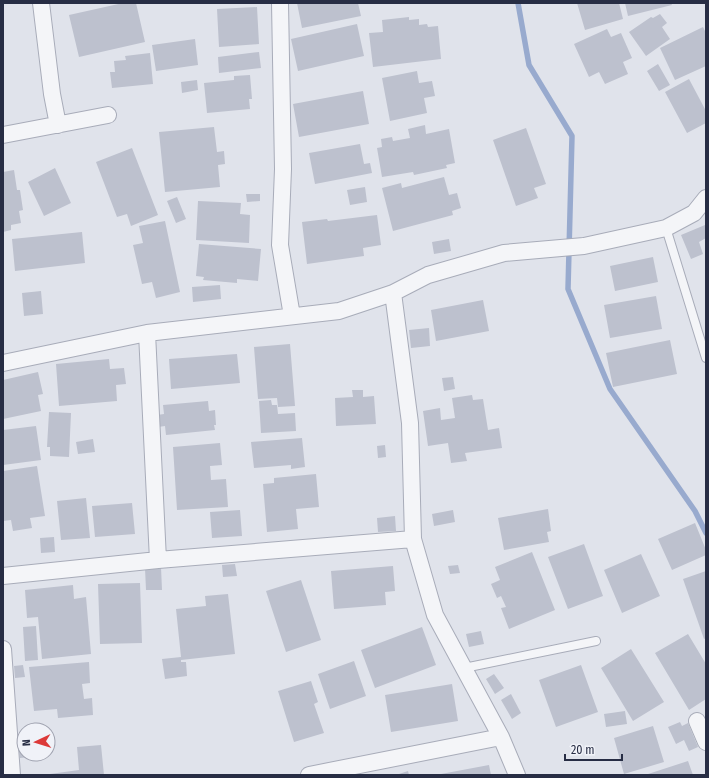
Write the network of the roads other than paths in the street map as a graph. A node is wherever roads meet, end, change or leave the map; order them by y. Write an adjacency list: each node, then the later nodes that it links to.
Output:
1 (41, 3): 4 (street)
2 (280, 3): 9 (street)
3 (108, 115): 4 (street)
4 (58, 125): 5 (street)
5 (3, 135)
6 (706, 198): 7 (street)
7 (666, 228): 8 (street); 11 (lane)
8 (393, 293): 9 (street); 13 (street)
9 (292, 316): 10 (street)
10 (147, 333): 12 (street); 14 (street)
11 (706, 358)
12 (3, 362)
13 (413, 539): 14 (street); 18 (street)
14 (158, 560): 15 (street)
15 (3, 576)
16 (596, 641): 18 (lane)
17 (3, 649): 22 (street)
18 (464, 668): 20 (street)
19 (697, 721): 21 (street)
20 (501, 737): 23 (street); 24 (street)
21 (706, 742)
22 (12, 775)
23 (311, 775)
24 (517, 775)

